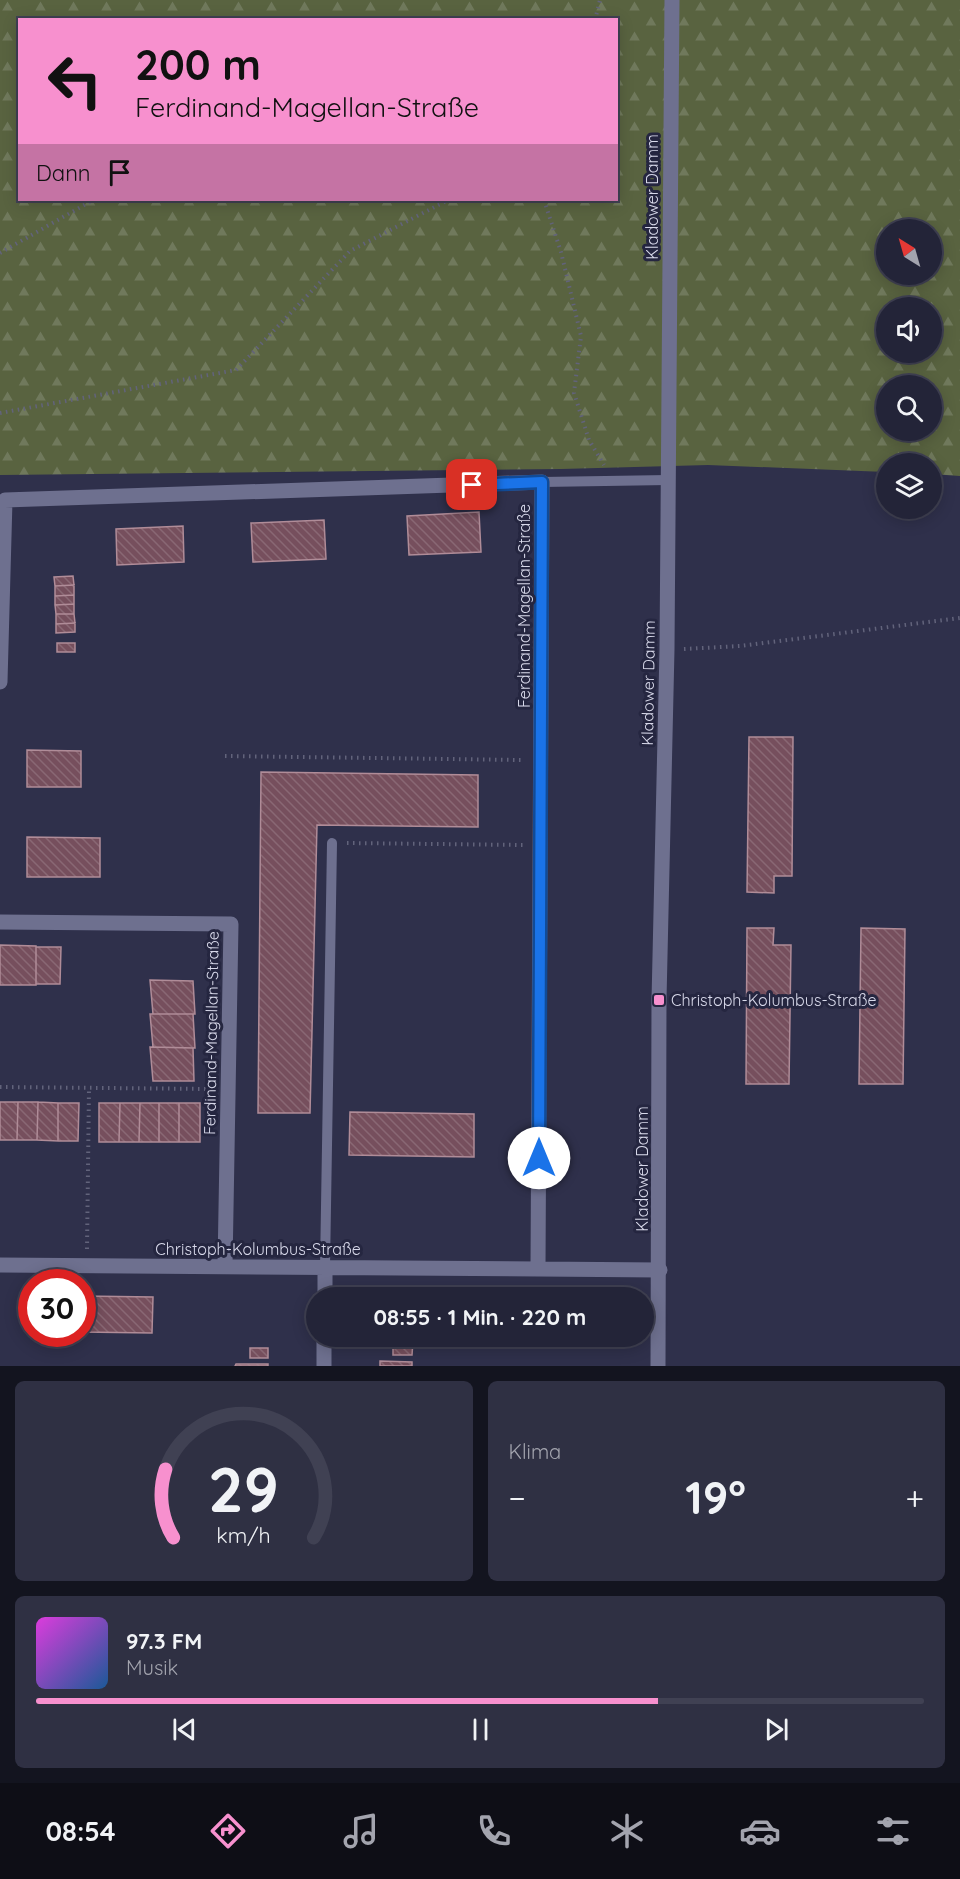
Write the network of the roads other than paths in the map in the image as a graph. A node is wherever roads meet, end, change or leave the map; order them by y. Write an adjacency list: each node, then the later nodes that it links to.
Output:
1 (672, 0): 2 (street, Kladower Damm)
2 (668, 480): 3 (lane); 11 (street, Kladower Damm)
3 (542, 482): 4 (street, Ferdinand-Magellan-Straße); 10 (street, Ferdinand-Magellan-Straße)
4 (0, 682)
5 (332, 843): 9 (lane)
6 (0, 922): 8 (street, Ferdinand-Magellan-Straße)
7 (0, 1265): 8 (street, Christoph-Kolumbus-Straße)
8 (225, 1266): 9 (street, Christoph-Kolumbus-Straße)
9 (325, 1267): 10 (street, Christoph-Kolumbus-Straße); 12 (street)
10 (538, 1269): 11 (street, Christoph-Kolumbus-Straße)
11 (660, 1270): 15 (street, Kladower Damm)
12 (325, 1287)
13 (324, 1347): 14 (street)
14 (324, 1366)
15 (658, 1366)

